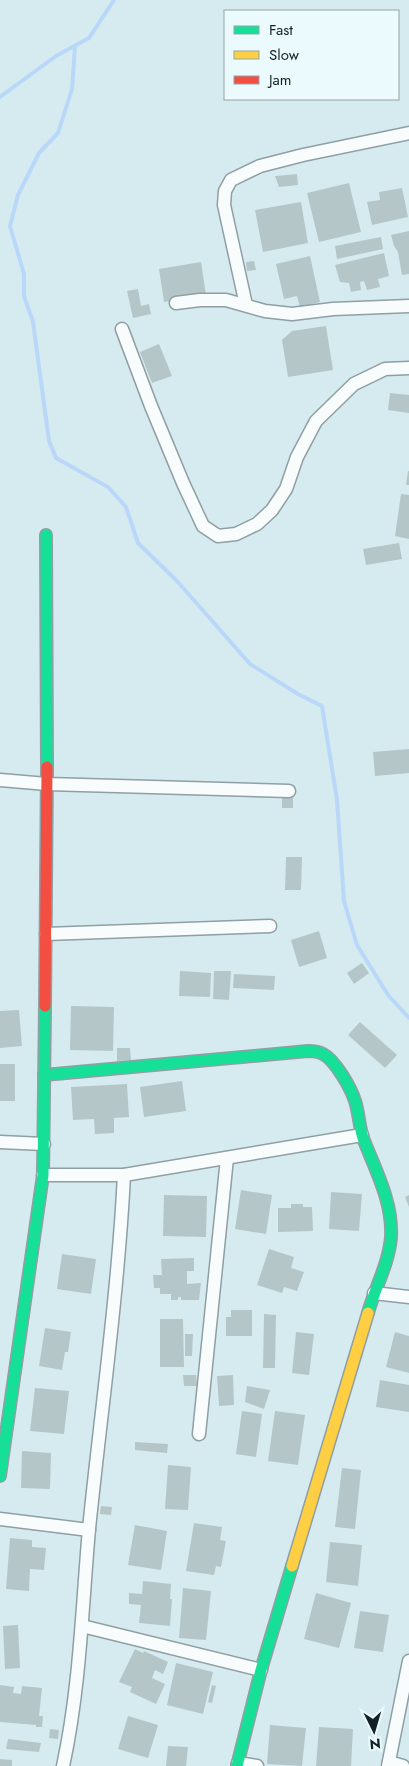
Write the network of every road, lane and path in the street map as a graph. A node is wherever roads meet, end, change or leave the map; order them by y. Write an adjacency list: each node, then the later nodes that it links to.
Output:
1 (409, 134): 3 (street)
2 (176, 303): 3 (street)
3 (246, 305): 4 (street)
4 (409, 306)
5 (122, 329): 6 (street)
6 (409, 368)
7 (46, 535): 9 (street)
8 (0, 780): 9 (street)
9 (47, 784): 10 (street); 12 (street)
10 (289, 791)
11 (270, 926): 12 (street)
12 (46, 934): 13 (street)
13 (44, 1076): 14 (street); 16 (street)
14 (362, 1135): 17 (street); 20 (street)
15 (0, 1142): 16 (street)
16 (44, 1144): 18 (street)
17 (227, 1158): 19 (street); 22 (street)
18 (43, 1175): 19 (street); 23 (street)
19 (124, 1175): 25 (street)
20 (374, 1293): 21 (street); 28 (street)
21 (409, 1297)
22 (199, 1434)
23 (0, 1476)
24 (0, 1519): 25 (street)
25 (89, 1530): 26 (street)
26 (82, 1626): 28 (street); 31 (street)
27 (409, 1661): 30 (street)
28 (261, 1670): 29 (street)
29 (237, 1764): 32 (street)
30 (388, 1764): 33 (street)
31 (63, 1766)
32 (257, 1766)
33 (404, 1766)

